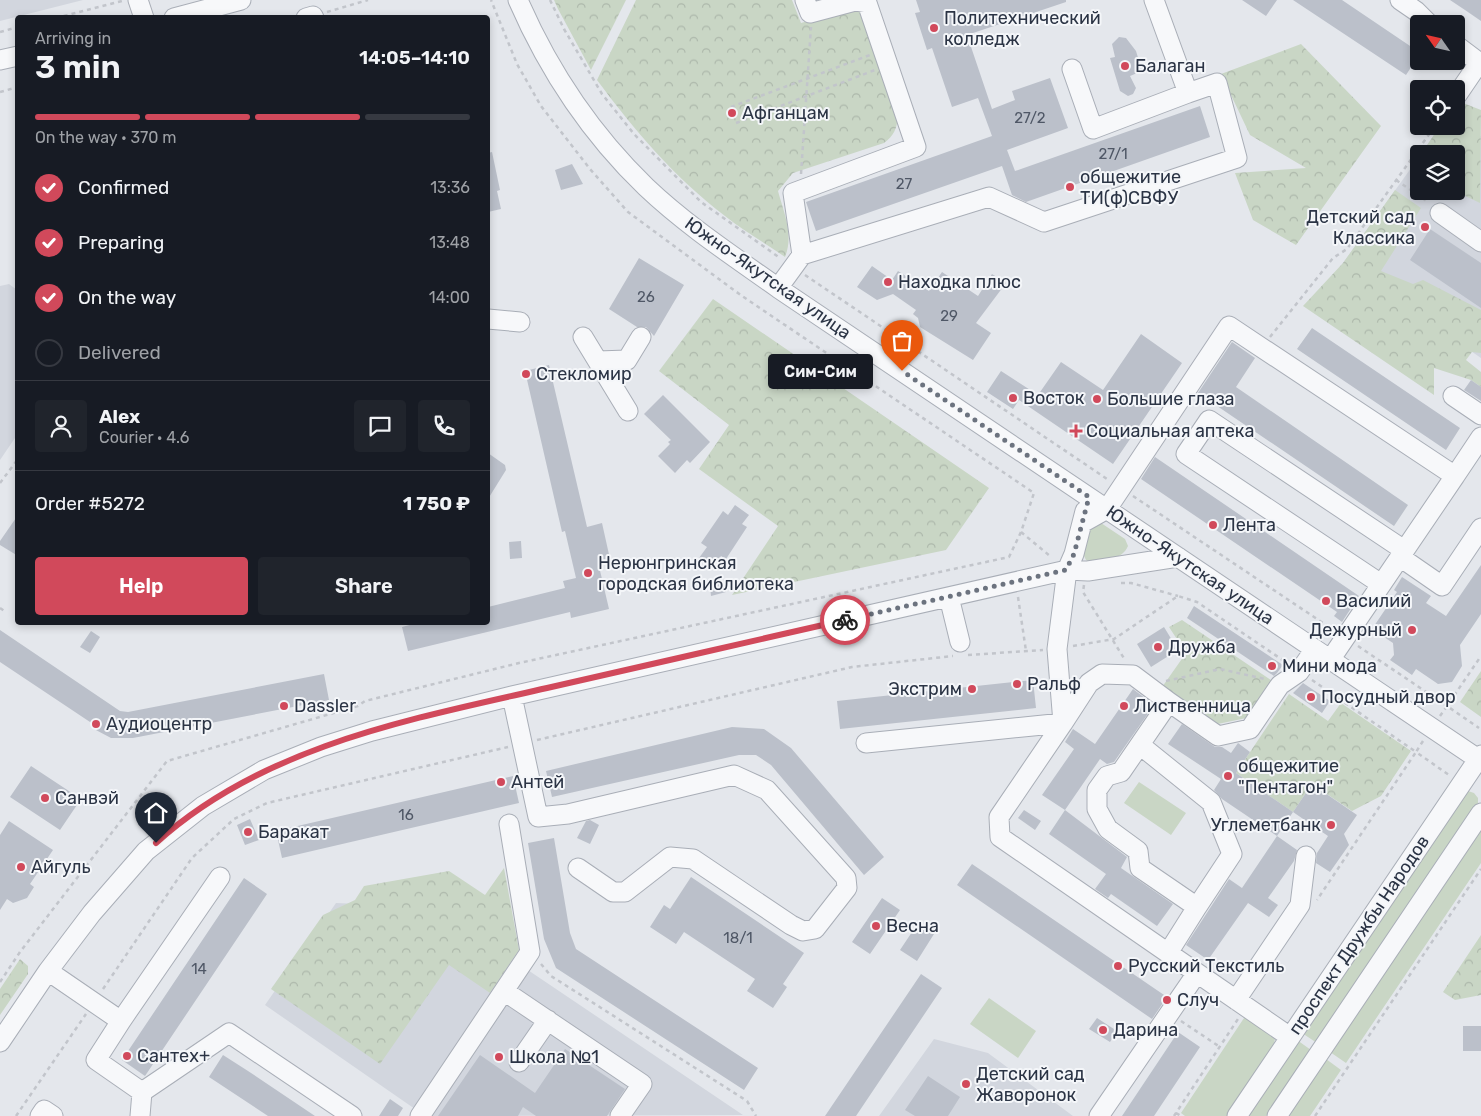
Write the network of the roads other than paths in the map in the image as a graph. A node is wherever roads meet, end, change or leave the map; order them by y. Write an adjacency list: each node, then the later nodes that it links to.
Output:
1 (138, 0): 7 (street)
2 (240, 0): 8 (street)
3 (518, 0): 20 (street, Южно-Якутская улица)
4 (1154, 0): 16 (street)
5 (1400, 0): 9 (street)
6 (807, 7): 19 (street)
7 (143, 15)
8 (185, 15)
9 (1420, 15)
10 (1465, 53): 13 (street)
11 (15, 57): 12 (street)
12 (0, 60)
13 (1480, 64): 15 (street)
14 (1072, 69): 16 (street)
15 (1465, 84)
16 (1188, 93): 19 (street)
17 (1440, 213): 18 (street)
18 (1481, 242)
19 (798, 261): 20 (street)
20 (778, 288): 31 (street, Южно-Якутская улица)
21 (490, 319): 22 (street)
22 (520, 322)
23 (583, 337): 25 (street)
24 (641, 337): 25 (street)
25 (598, 361): 27 (street)
26 (1454, 396): 28 (street)
27 (628, 410)
28 (1481, 415)
29 (1481, 437): 30 (street)
30 (1454, 476): 32 (street); 36 (street)
31 (1089, 497): 32 (street, Южно-Якутская улица); 33 (street)
32 (1107, 510): 33 (street); 35 (street, Южно-Якутская улица)
33 (1082, 523): 39 (street)
34 (1481, 528): 36 (street)
35 (1139, 531): 37 (street, Южно-Якутская улица); 38 (street)
36 (1402, 554): 40 (street); 40 (street)
37 (1178, 557): 38 (street); 42 (street, Южно-Якутская улица)
38 (1133, 563): 39 (street)
39 (1066, 570): 41 (street); 47 (street)
40 (1381, 584): 44 (street)
41 (949, 597): 43 (street); 45 (street)
42 (1314, 649): 44 (street, Южно-Якутская улица); 46 (street)
43 (959, 651)
44 (1330, 660): 50 (street, Южно-Якутская улица)
45 (512, 696): 54 (street); 58 (street)
46 (1169, 702): 47 (street); 49 (street)
47 (1062, 723): 48 (street); 57 (street)
48 (866, 743)
49 (1140, 745): 56 (street); 56 (street)
50 (1480, 758): 64 (street, проспект Дружбы Народов)
51 (1481, 813): 76 (street, проспект Дружбы Народов)
52 (509, 824): 60 (street)
53 (1306, 856): 61 (street)
54 (578, 868)
55 (220, 877): 62 (street)
56 (1197, 907): 57 (street)
57 (1168, 953): 59 (street)
58 (48, 971): 62 (street); 65 (street)
59 (1197, 973): 61 (street); 74 (street)
60 (504, 991): 63 (street); 72 (street)
61 (1241, 1003): 64 (street)
62 (122, 1020): 67 (street)
63 (548, 1020): 66 (street); 73 (street)
64 (1290, 1038): 75 (street, проспект Дружбы Народов)
65 (0, 1042)
66 (519, 1062)
67 (142, 1092): 70 (street); 71 (street)
68 (40, 1116): 69 (street)
69 (53, 1116)
70 (140, 1116)
71 (352, 1116)
72 (420, 1116)
73 (620, 1116)
74 (1099, 1116)
75 (1237, 1116)
76 (1278, 1116)

